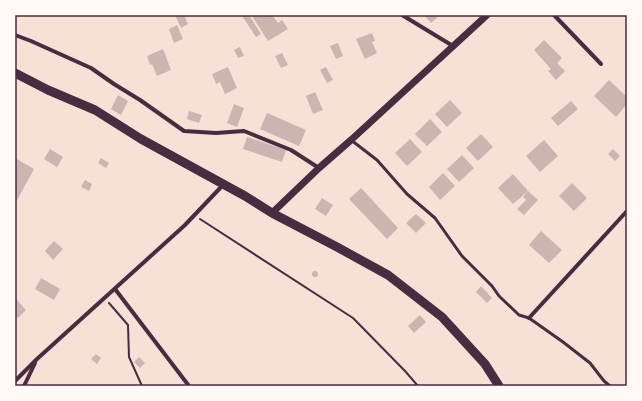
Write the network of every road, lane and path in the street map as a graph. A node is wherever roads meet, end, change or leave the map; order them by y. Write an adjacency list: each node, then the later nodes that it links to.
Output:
1 (402, 15): 5 (street)
2 (486, 15): 5 (street)
3 (554, 15): 6 (street)
4 (15, 35): 9 (street)
5 (453, 46): 8 (street)
6 (601, 64)
7 (15, 73): 10 (highway)
8 (351, 140): 9 (street); 16 (lane)
9 (319, 168): 12 (street)
10 (223, 185): 12 (highway); 13 (street)
11 (627, 211): 16 (street)
12 (272, 213): 23 (highway)
13 (194, 215): 14 (street); 22 (path)
14 (115, 288): 15 (street); 21 (street)
15 (104, 298): 17 (street); 20 (path)
16 (529, 318): 24 (lane)
17 (36, 359): 18 (street); 19 (street)
18 (15, 381)
19 (24, 386)
20 (142, 386)
21 (189, 386)
22 (418, 386)
23 (499, 386)
24 (610, 386)

